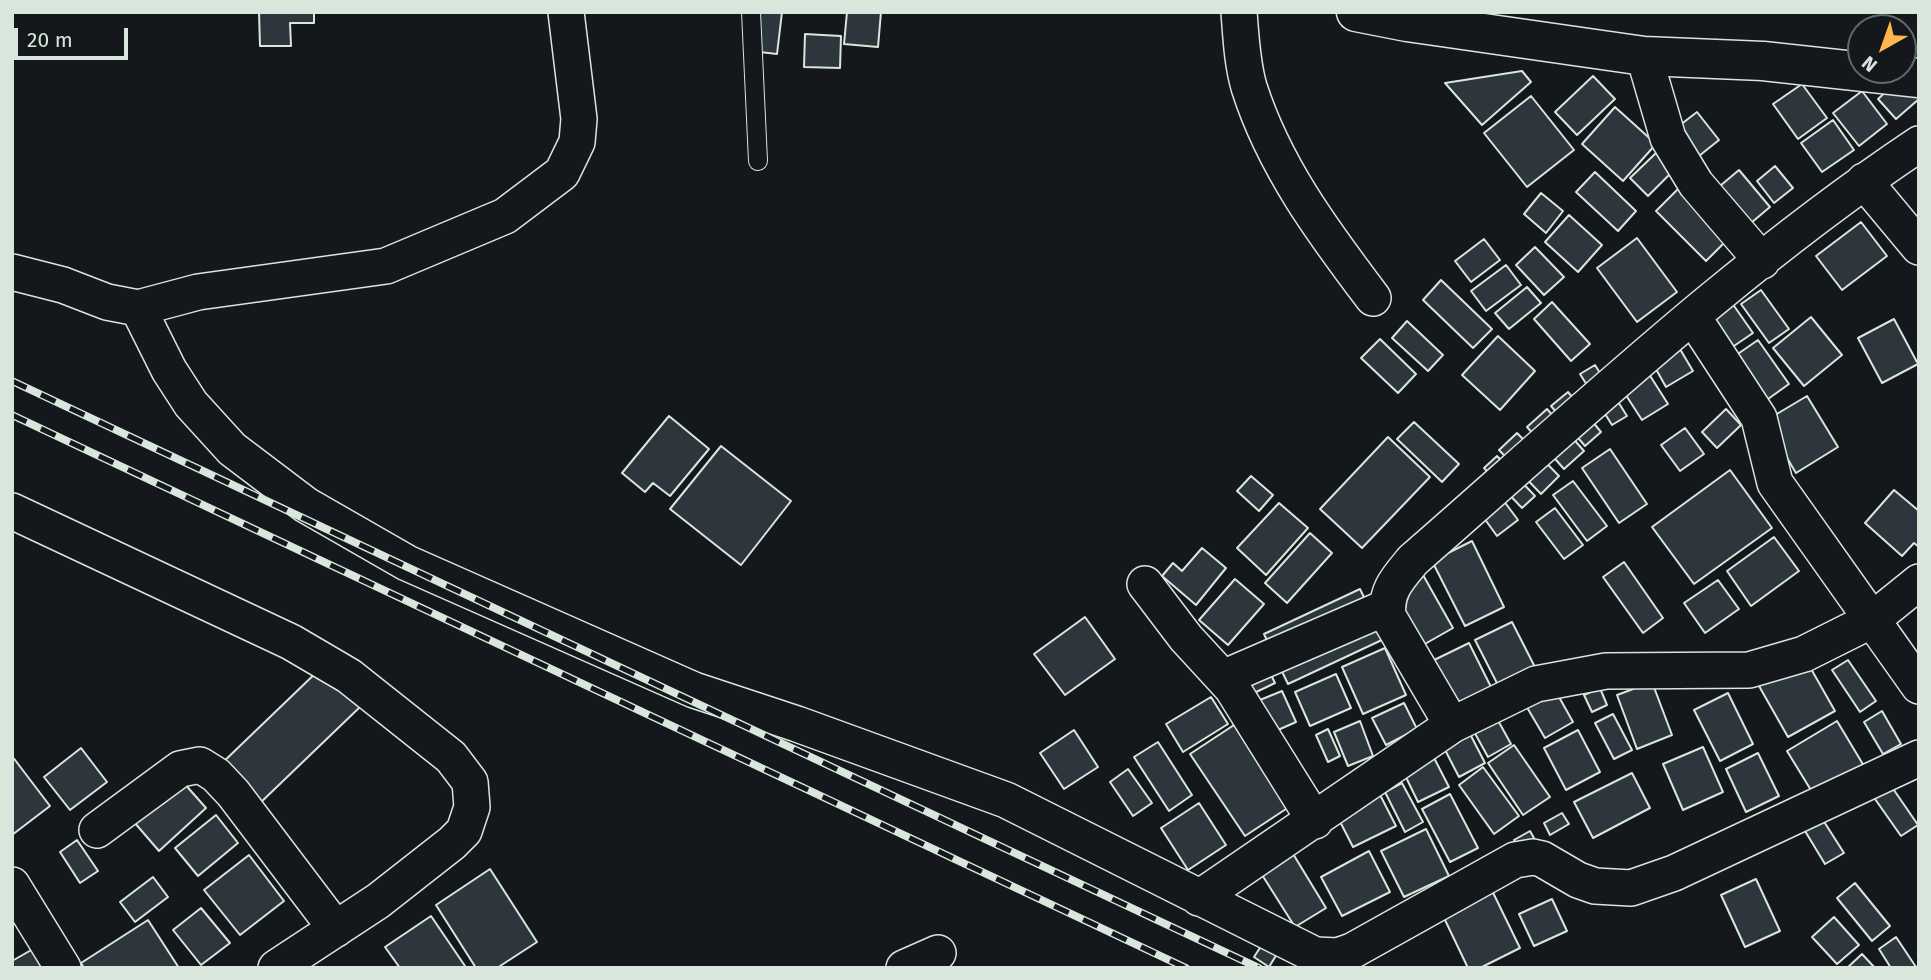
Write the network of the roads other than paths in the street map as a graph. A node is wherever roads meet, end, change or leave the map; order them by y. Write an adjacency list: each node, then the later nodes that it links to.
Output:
1 (566, 12): 14 (street)
2 (751, 12): 8 (lane)
3 (1239, 12): 13 (street)
4 (1356, 12): 5 (highway)
5 (1644, 56): 6 (highway); 11 (street)
6 (1919, 78)
7 (1919, 144): 9 (street)
8 (758, 161)
9 (1864, 181): 10 (street); 11 (street)
10 (1919, 247)
11 (1762, 261): 15 (street)
12 (12, 272): 14 (street)
13 (1373, 298)
14 (138, 308): 28 (street)
15 (1693, 317): 19 (street); 20 (street)
16 (12, 511): 29 (street)
17 (1919, 582): 20 (street)
18 (1145, 584): 21 (street)
19 (1387, 607): 21 (street); 23 (street)
20 (1872, 620): 22 (street); 23 (street)
21 (1223, 678): 25 (street)
22 (1919, 686)
23 (1452, 725): 25 (street)
24 (1919, 758): 28 (street)
25 (1315, 821): 28 (street)
26 (97, 830): 29 (street)
27 (12, 885): 31 (street)
28 (1199, 898)
29 (335, 929): 32 (street)
30 (937, 953): 33 (street)
31 (63, 968)
32 (276, 968)
33 (904, 968)

